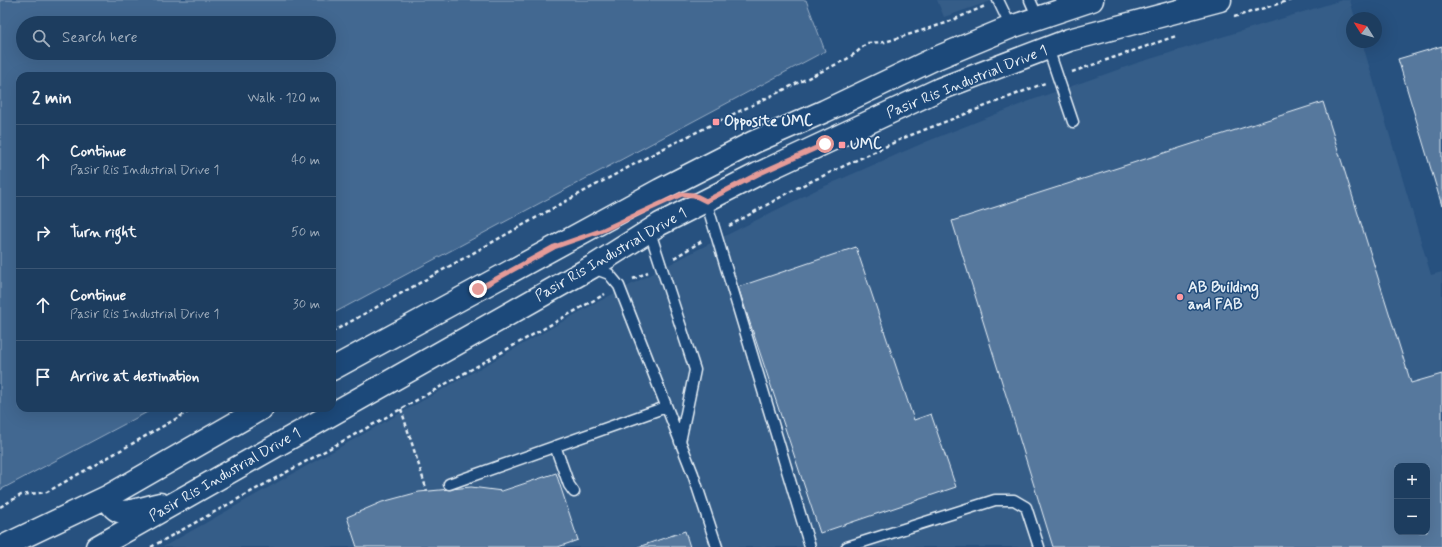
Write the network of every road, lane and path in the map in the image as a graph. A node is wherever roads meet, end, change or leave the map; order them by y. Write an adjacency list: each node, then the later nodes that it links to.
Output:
1 (998, 0): 6 (lane); 14 (path)
2 (1092, 0): 4 (main road, Pasir Ris Industrial Drive 1)
3 (1291, 0): 5 (path)
4 (1034, 9): 6 (main road, Pasir Ris Industrial Drive 1)
5 (1224, 10): 7 (main road, Pasir Ris Industrial Drive 1)
6 (1011, 27): 7 (main road); 12 (main road, Pasir Ris Industrial Drive 1)
7 (1048, 48): 8 (lane); 9 (main road, Pasir Ris Industrial Drive 1)
8 (1073, 122)
9 (706, 201): 10 (main road); 11 (main road, Pasir Ris Industrial Drive 1); 33 (lane)
10 (632, 217): 11 (main road); 12 (main road)
11 (649, 229): 13 (main road, Pasir Ris Industrial Drive 1); 22 (lane)
12 (554, 247): 15 (main road, Pasir Ris Industrial Drive 1)
13 (592, 267): 16 (lane); 18 (main road, Pasir Ris Industrial Drive 1)
14 (336, 330)
15 (336, 367)
16 (666, 407): 22 (lane); 23 (lane)
17 (401, 409): 25 (path)
18 (336, 411)
19 (188, 412): 29 (path)
20 (255, 412): 27 (main road)
21 (334, 412): 28 (main road, Pasir Ris Industrial Drive 1)
22 (680, 442): 32 (lane)
23 (555, 446): 24 (lane); 26 (lane)
24 (449, 484)
25 (427, 491)
26 (574, 492)
27 (107, 497): 28 (main road); 30 (main road)
28 (186, 498): 31 (main road, Pasir Ris Industrial Drive 1)
29 (0, 507)
30 (2, 547)
31 (97, 547)
32 (717, 547)
33 (810, 547)
34 (847, 547): 35 (lane)
35 (1038, 547)

